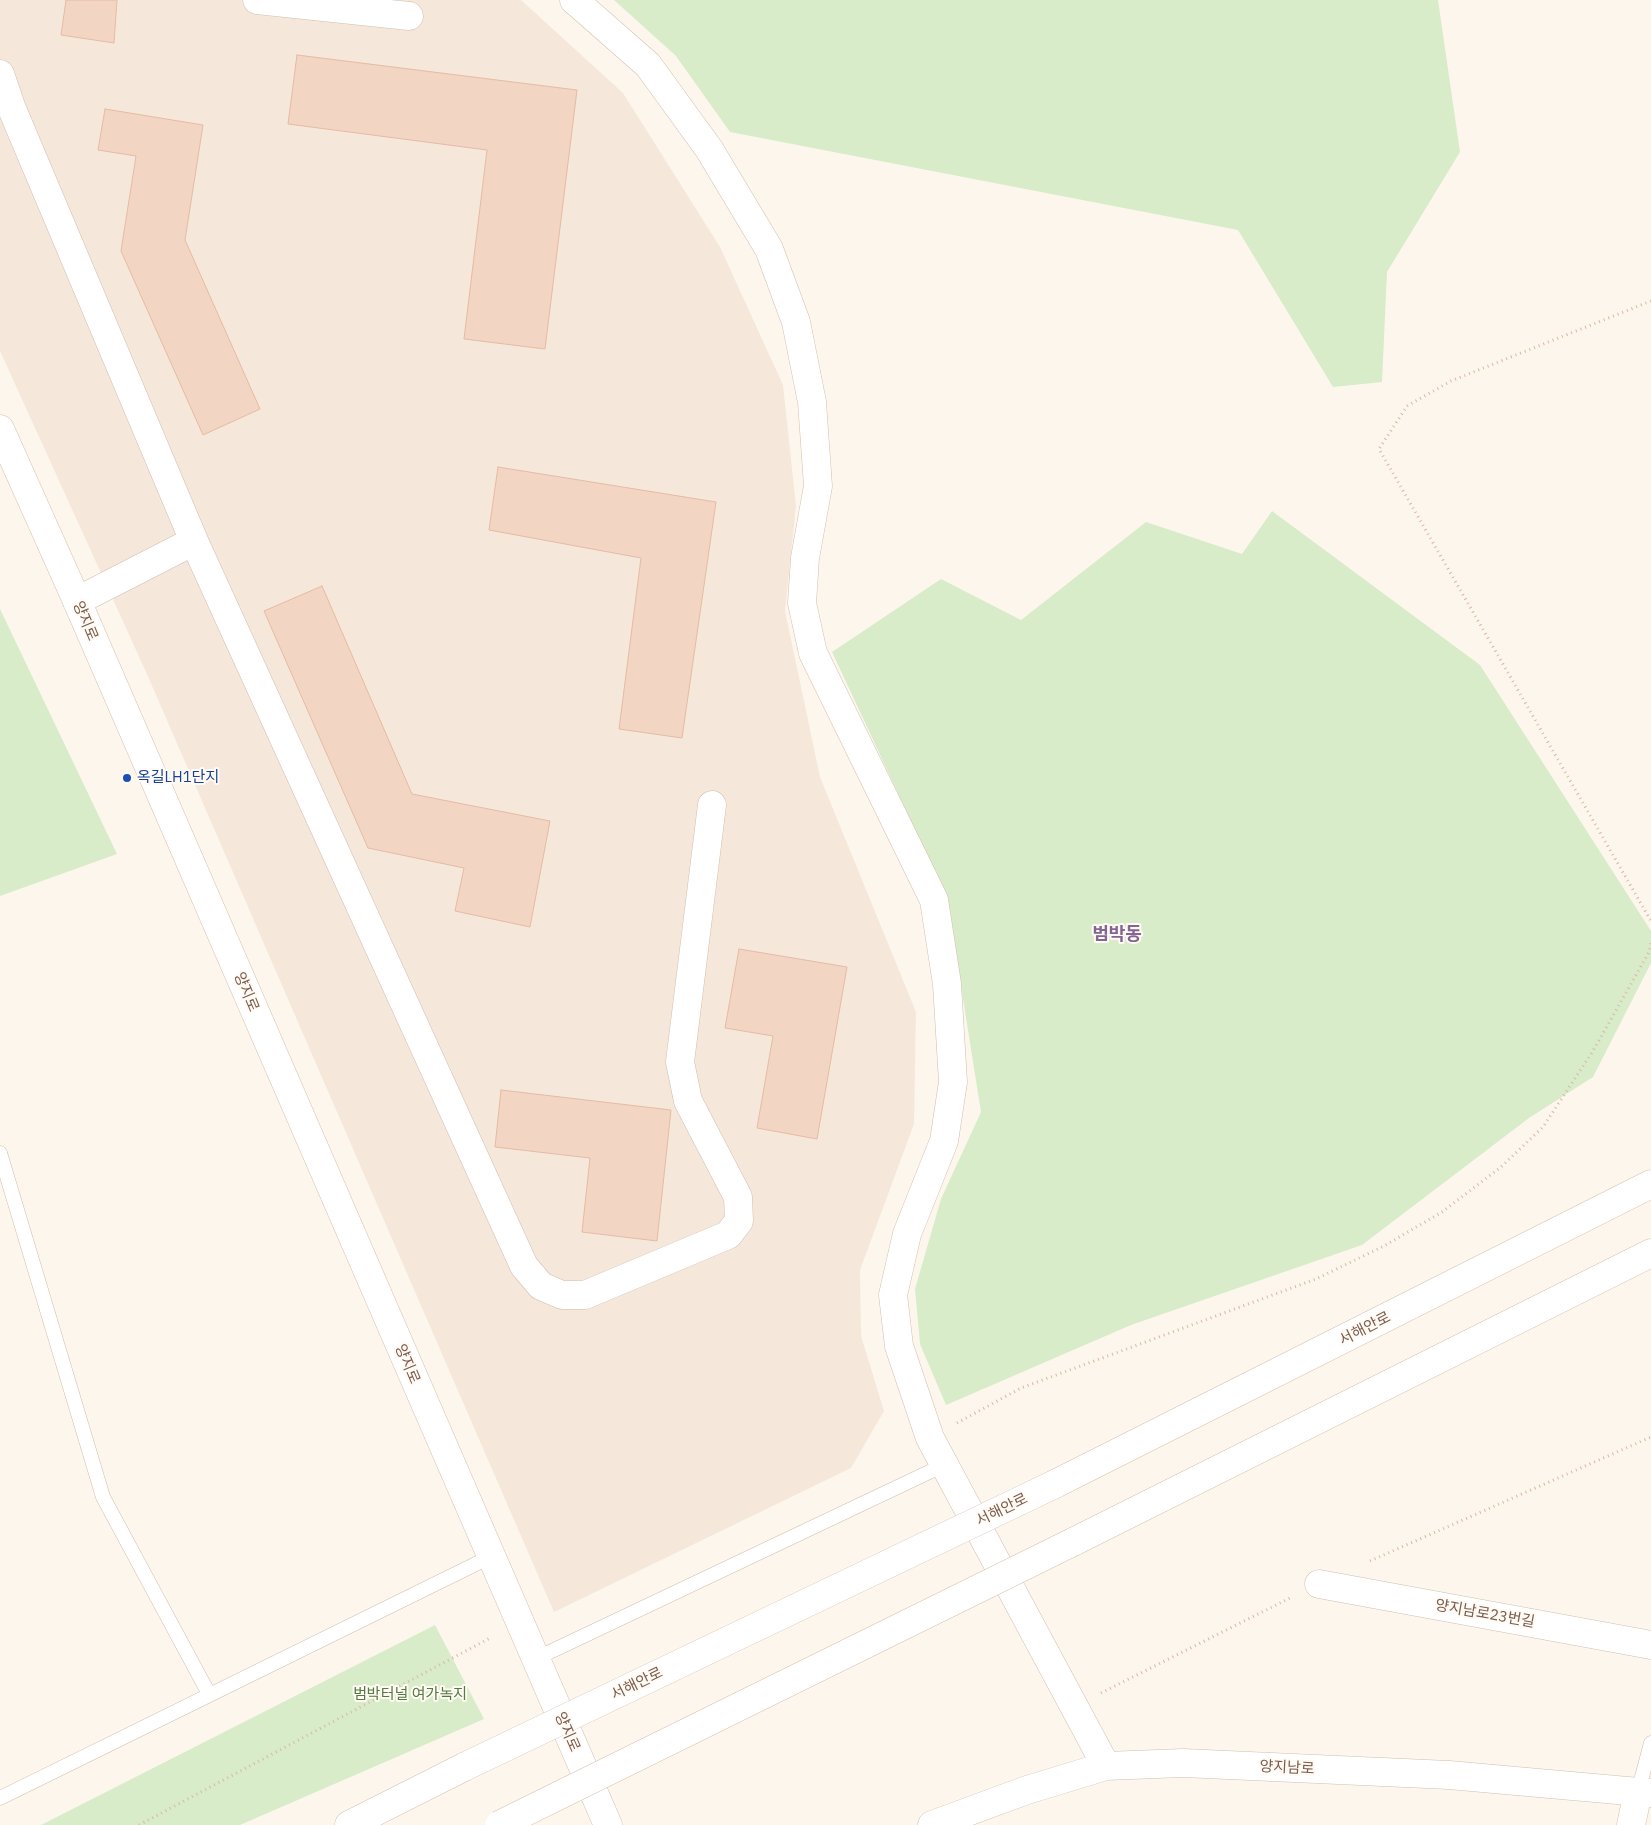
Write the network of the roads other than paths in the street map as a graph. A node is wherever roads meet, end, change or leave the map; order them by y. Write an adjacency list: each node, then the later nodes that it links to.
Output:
1 (256, 0): 3 (street)
2 (574, 0): 12 (street)
3 (409, 16)
4 (0, 74): 6 (street)
5 (0, 429): 7 (street, 양지로)
6 (194, 541): 7 (street); 8 (street)
7 (77, 601): 13 (street, 양지로)
8 (712, 805)
9 (0, 1153): 17 (lane)
10 (1651, 1184): 22 (street, 서해안로, bridge)
11 (1651, 1253): 23 (street, bridge)
12 (944, 1465): 16 (lane); 19 (street)
13 (490, 1556): 16 (street, 양지로); 17 (lane)
14 (1318, 1584): 15 (street, 양지남로23번길)
15 (1651, 1645)
16 (535, 1660): 24 (street, 양지로)
17 (209, 1694): 21 (lane)
18 (1651, 1743): 20 (lane)
19 (1106, 1766): 20 (street, 양지남로); 25 (street, 양지남로)
20 (1644, 1792): 26 (street)
21 (0, 1798)
22 (349, 1825)
23 (499, 1825)
24 (608, 1825)
25 (932, 1825)
26 (1631, 1825)

